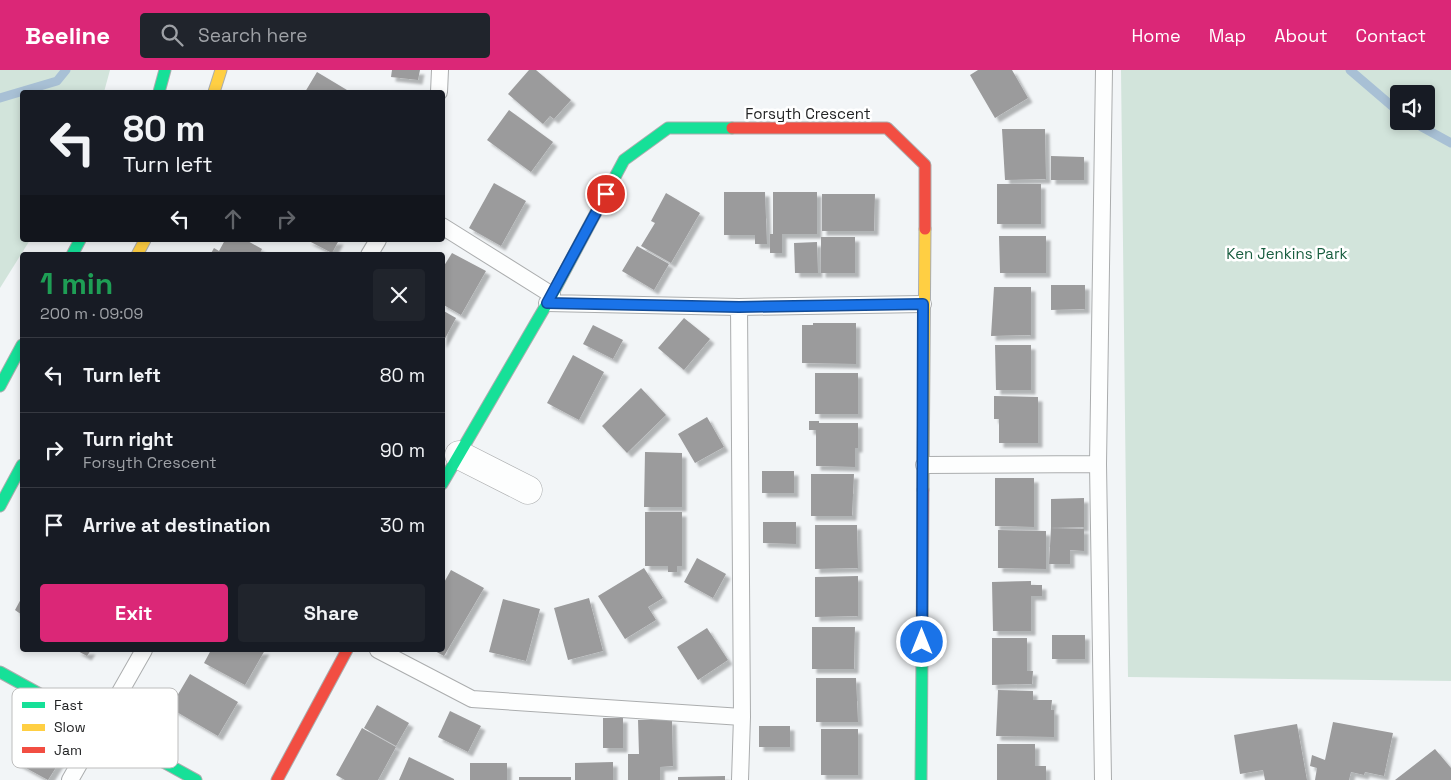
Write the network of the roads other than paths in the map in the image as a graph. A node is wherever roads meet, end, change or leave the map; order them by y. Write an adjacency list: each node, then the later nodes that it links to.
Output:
1 (165, 70): 5 (street)
2 (221, 70): 6 (street)
3 (440, 70): 7 (lane)
4 (1104, 70): 15 (lane)
5 (160, 90)
6 (215, 90)
7 (440, 90)
8 (445, 228): 9 (lane)
9 (550, 299): 10 (street, Forsyth Crescent); 11 (lane); 14 (street, Forsyth Crescent)
10 (923, 304): 11 (lane); 16 (street, Forsyth Crescent)
11 (739, 307): 27 (lane)
12 (20, 349): 13 (street)
13 (0, 386)
14 (459, 455): 18 (street, Forsyth Crescent); 19 (street)
15 (1098, 464): 16 (lane); 35 (lane)
16 (924, 465): 34 (street, Forsyth Crescent)
17 (20, 469): 20 (street)
18 (445, 479)
19 (528, 490)
20 (0, 506)
21 (143, 652): 26 (lane)
22 (346, 652): 32 (street)
23 (382, 652): 27 (lane)
24 (0, 672): 25 (street)
25 (30, 688)
26 (122, 688)
27 (742, 717): 33 (lane)
28 (77, 768): 30 (lane)
29 (175, 768): 31 (street)
30 (70, 780)
31 (196, 780)
32 (277, 780)
33 (740, 780)
34 (921, 780)
35 (1103, 780)

